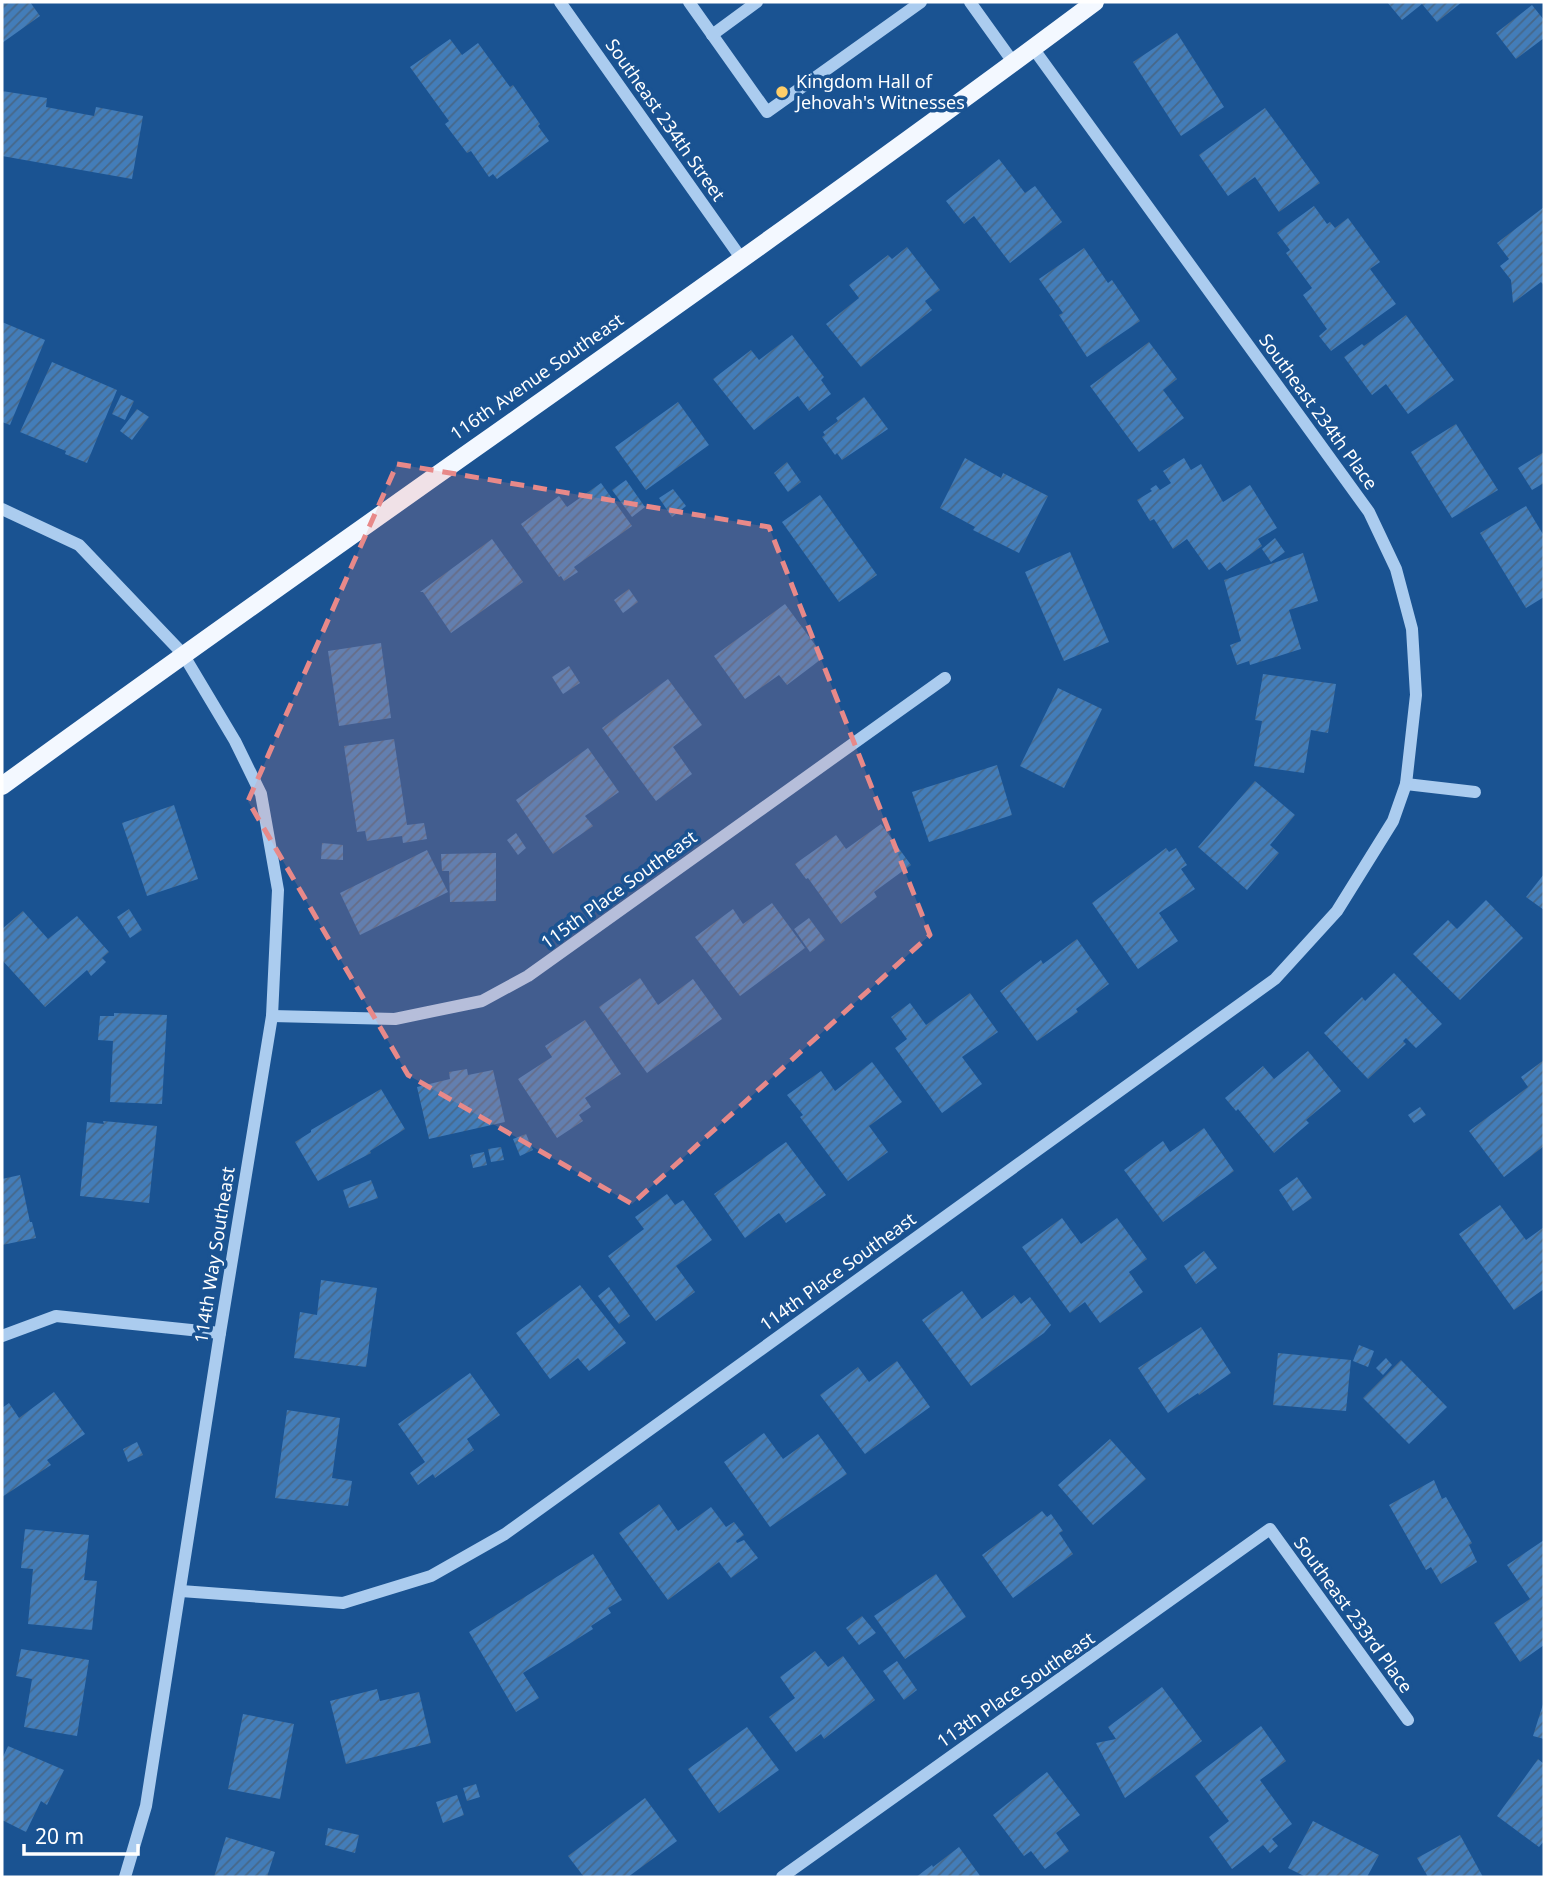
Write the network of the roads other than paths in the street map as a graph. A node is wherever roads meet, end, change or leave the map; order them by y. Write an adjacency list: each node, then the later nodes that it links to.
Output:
1 (560, 2): 10 (street, Southeast 234th Street)
2 (689, 2): 7 (street)
3 (757, 2): 7 (street)
4 (921, 2): 7 (street)
5 (971, 2): 9 (street)
6 (1095, 2): 8 (main road, 116th Avenue Southeast)
7 (712, 35)
8 (1034, 48): 9 (main road, 116th Avenue Southeast); 14 (street, Southeast 234th Place)
9 (1013, 62): 10 (main road, 116th Avenue Southeast)
10 (741, 258): 12 (main road, 116th Avenue Southeast)
11 (2, 509): 12 (street)
12 (183, 654): 15 (main road, 116th Avenue Southeast); 17 (street, 114th Way Southeast)
13 (944, 678): 17 (street, 115th Place Southeast)
14 (1406, 783): 16 (street); 21 (street, 114th Place Southeast)
15 (2, 786)
16 (1475, 792)
17 (272, 1016): 18 (street, 114th Way Southeast)
18 (220, 1333): 19 (street); 21 (street, 114th Way Southeast)
19 (2, 1336)
20 (1270, 1529): 22 (street, Southeast 233rd Place); 24 (street, 113th Place Southeast)
21 (181, 1591): 23 (street, 114th Way Southeast)
22 (1408, 1720)
23 (125, 1877)
24 (782, 1877)

